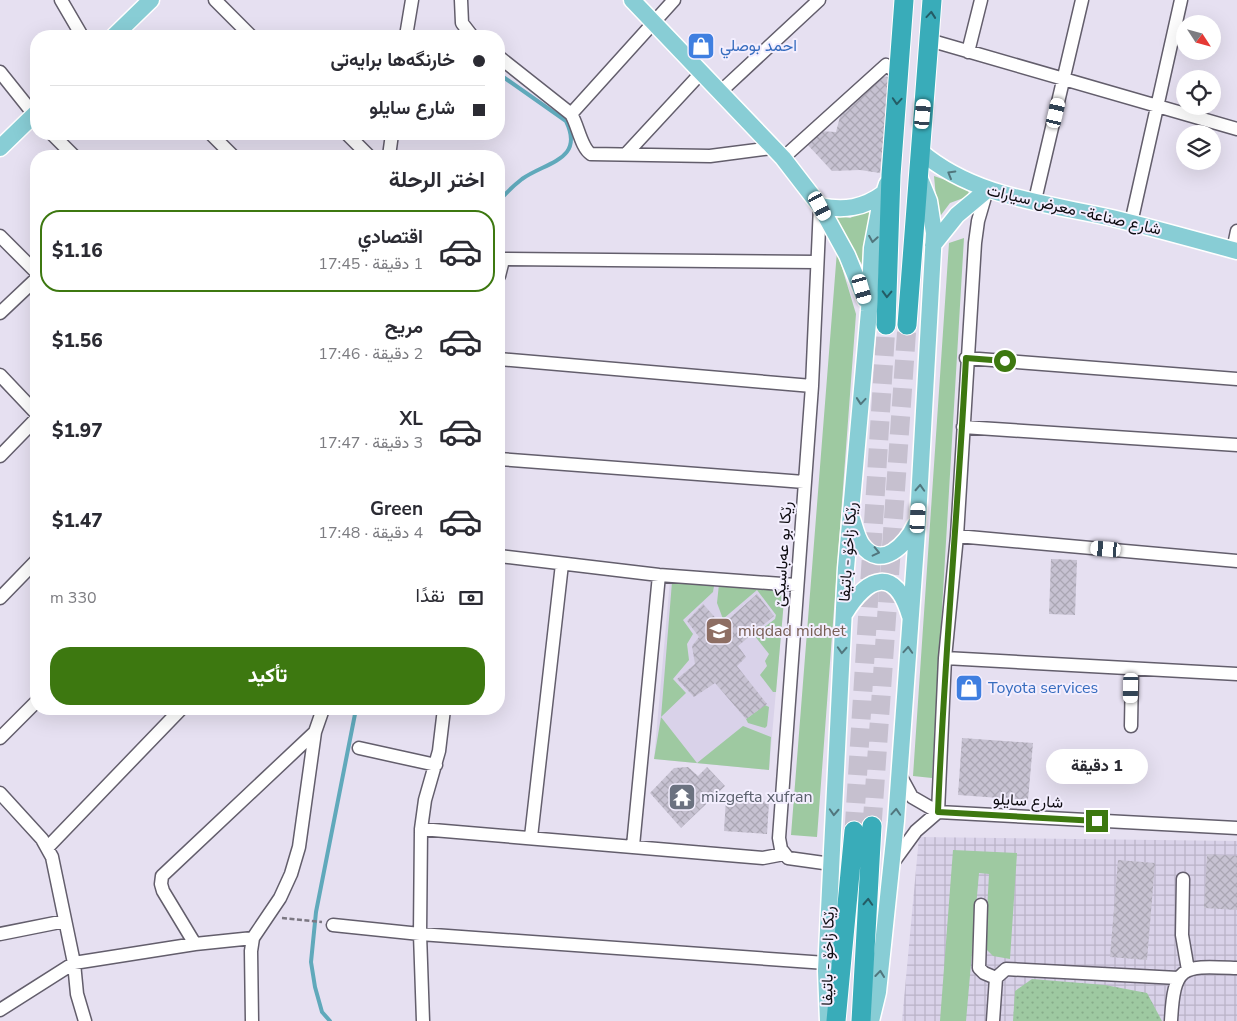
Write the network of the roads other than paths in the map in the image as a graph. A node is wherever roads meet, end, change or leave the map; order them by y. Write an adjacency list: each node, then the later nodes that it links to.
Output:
1 (61, 0): 15 (street)
2 (151, 0): 16 (main road)
3 (215, 0): 17 (street)
4 (412, 0): 18 (street)
5 (462, 0): 19 (street)
6 (632, 0): 14 (main road)
7 (674, 0): 14 (street)
8 (819, 0): 27 (street)
9 (904, 0): 23 (highway, رێکا زاخۆ - باتیفا)
10 (932, 0): 20 (highway, one-way to 10)
11 (981, 0): 21 (street)
12 (1082, 0): 26 (street)
13 (1181, 0): 28 (street)
14 (652, 22): 25 (main road); 30 (street)
15 (78, 30)
16 (121, 30)
17 (245, 30)
18 (407, 30)
19 (467, 30)
20 (929, 40): 21 (street); 40 (highway)
21 (968, 52): 26 (street)
22 (505, 62): 30 (street)
23 (892, 70): 41 (street); 44 (highway, رێکا زاخۆ - باتیفا, one-way to 44)
24 (0, 72): 29 (street)
25 (701, 74): 27 (main road); 42 (street)
26 (1064, 78): 28 (street); 46 (street)
27 (719, 93): 41 (main road)
28 (1157, 105): 32 (street); 48 (street)
29 (30, 109)
30 (571, 114): 42 (street)
31 (30, 120): 36 (main road)
32 (1237, 129)
33 (58, 140): 37 (street)
34 (218, 140): 38 (street)
35 (353, 140): 39 (street)
36 (0, 148)
37 (68, 150)
38 (227, 150)
39 (363, 150)
40 (920, 151): 43 (highway); 45 (main road, شارع صناعة- معرض سيارات, one-way to 40)
41 (777, 153): 42 (street); 47 (main road)
42 (626, 154)
43 (918, 174): 51 (main road); 60 (highway)
44 (888, 184): 47 (main road); 57 (main road, رێکا زاخۆ - باتیفا, one-way to 57); 59 (highway, رێکا زاخۆ - باتیفا, one-way to 59)
45 (987, 190): 46 (main road, شارع صناعة- معرض سيارات); 51 (main road); 61 (street)
46 (1035, 200): 48 (main road, شارع صناعة- معرض سيارات)
47 (820, 206): 54 (street, رێكا بو عه‌باسيكێ); 57 (main road)
48 (1131, 222): 52 (main road, شارع صناعة- معرض سيارات)
49 (1237, 231): 52 (street)
50 (0, 236): 55 (street)
51 (933, 245): 74 (main road, one-way to 51)
52 (1235, 251)
53 (505, 260): 54 (street)
54 (816, 262): 65 (street, رێكا بو عه‌باسيكێ)
55 (30, 266)
56 (30, 285): 58 (street)
57 (869, 312): 73 (main road, رێکا زاخۆ - باتیفا, one-way to 73)
58 (0, 313)
59 (886, 325)
60 (907, 325)
61 (966, 358): 64 (street); 68 (street)
62 (505, 360): 65 (street)
63 (0, 375): 66 (street)
64 (1237, 379)
65 (812, 386): 72 (street, رێكا بو عه‌باسيكێ)
66 (30, 407)
67 (30, 425): 70 (street)
68 (963, 427): 69 (street); 75 (street)
69 (1237, 444)
70 (0, 456)
71 (505, 459): 72 (street)
72 (804, 482): 81 (street, رێكا بو عه‌باسيكێ)
73 (851, 515): 74 (main road, one-way to 74); 83 (main road, رێکا زاخۆ - باتیفا)
74 (918, 518): 84 (main road)
75 (957, 536): 77 (street); 85 (street)
76 (505, 557): 78 (street)
77 (1237, 560)
78 (562, 564): 80 (street); 104 (street)
79 (30, 567): 82 (street)
80 (659, 575): 81 (street); 105 (street)
81 (796, 585): 107 (street, رێكا بو عه‌باسيكێ)
82 (0, 598)
83 (844, 614): 84 (main road); 108 (main road, رێکا زاخۆ - باتیفا, one-way to 108)
84 (911, 618): 97 (main road, one-way to 84)
85 (945, 658): 86 (street); 99 (street)
86 (1132, 670): 87 (street); 92 (street)
87 (1237, 674)
88 (30, 708): 94 (street)
89 (175, 715): 106 (street)
90 (321, 715): 93 (street)
91 (443, 715): 96 (street)
92 (1131, 726)
93 (315, 732): 116 (street); 117 (street)
94 (0, 738)
95 (359, 748): 96 (street)
96 (436, 765): 102 (street)
97 (899, 772): 99 (street, شارع سايلو); 109 (main road, one-way to 97)
98 (0, 793): 106 (street)
99 (938, 812): 101 (street, شارع سايلو); 109 (street)
100 (872, 826): 129 (highway, one-way to 100)
101 (1237, 828)
102 (421, 829): 104 (street); 115 (street)
103 (854, 831): 128 (highway, رێکا زاخۆ - باتیفا)
104 (531, 837): 105 (street)
105 (633, 846): 107 (street)
106 (48, 847): 112 (street)
107 (784, 854): 108 (street)
108 (831, 864): 119 (main road, رێکا زاخۆ - باتیفا)
109 (891, 866): 130 (main road, one-way to 109)
110 (1183, 879): 121 (street)
111 (982, 905): 122 (street)
112 (65, 921): 114 (street); 118 (street)
113 (328, 924): 115 (street)
114 (0, 934)
115 (420, 934): 119 (street); 126 (street)
116 (253, 938): 117 (street); 125 (street)
117 (195, 944): 118 (street)
118 (74, 963): 123 (street); 124 (street)
119 (826, 963): 127 (main road, رێکا زاخۆ - باتیفا)
120 (1237, 968): 121 (street)
121 (1183, 974): 122 (street); 132 (street)
122 (996, 978): 131 (street)
123 (0, 1010)
124 (85, 1021)
125 (252, 1021)
126 (423, 1021)
127 (828, 1021)
128 (836, 1021)
129 (862, 1021)
130 (871, 1021)
131 (993, 1021)
132 (1171, 1021)

